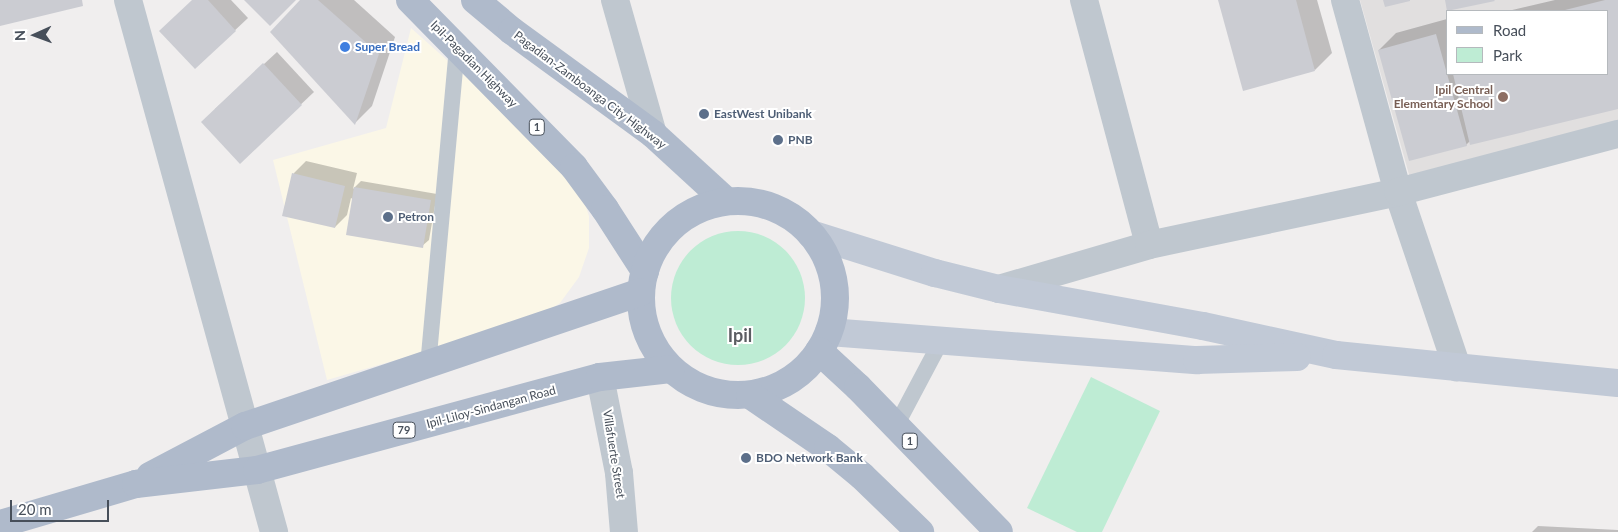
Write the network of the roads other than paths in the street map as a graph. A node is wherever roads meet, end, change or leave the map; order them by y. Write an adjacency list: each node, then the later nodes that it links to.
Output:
1 (128, 0): 25 (street)
2 (410, 0): 7 (main road, Ipil-Pagadian Highway / 1)
3 (475, 0): 8 (main road, Pagadian-Zamboanga City Highway)
4 (615, 0): 8 (street)
5 (1084, 0): 13 (street)
6 (1345, 0): 10 (street)
7 (457, 48): 14 (main road, Ipil-Pagadian Highway / 1); 19 (lane)
8 (653, 134): 11 (main road, Pagadian-Zamboanga City Highway)
9 (1618, 134): 10 (street)
10 (1398, 192): 13 (street); 20 (street)
11 (726, 201): 12 (main road); 14 (main road)
12 (811, 234): 15 (street); 17 (main road)
13 (1149, 245): 15 (street)
14 (643, 281): 19 (main road, Ipil-Liloy-Sindangan Road / 79); 21 (main road, 1)
15 (999, 289): 18 (street)
16 (940, 341): 17 (street); 18 (street); 26 (lane)
17 (824, 342): 24 (main road, 1); 26 (main road, 1)
18 (1336, 355): 20 (street)
19 (428, 366): 25 (main road, Ipil-Liloy-Sindangan Road / 79)
20 (1457, 368): 23 (street)
21 (671, 369): 22 (main road, Ipil-Liloy-Sindangan Road / 79); 24 (main road, 1)
22 (600, 377): 27 (main road, Ipil-Liloy-Sindangan Road / 79); 31 (street, Villafuerte Street)
23 (1618, 383)
24 (750, 395): 32 (main road)
25 (245, 426): 27 (street); 28 (main road, Ipil-Liloy-Sindangan Road / 79)
26 (896, 426): 33 (main road, 1)
27 (257, 470): 28 (main road, Ipil-Liloy-Sindangan Road / 79); 30 (street)
28 (136, 484): 29 (main road, Ipil-Liloy-Sindangan Road / 79)
29 (0, 524)
30 (274, 532)
31 (624, 532)
32 (920, 532)
33 (999, 532)

